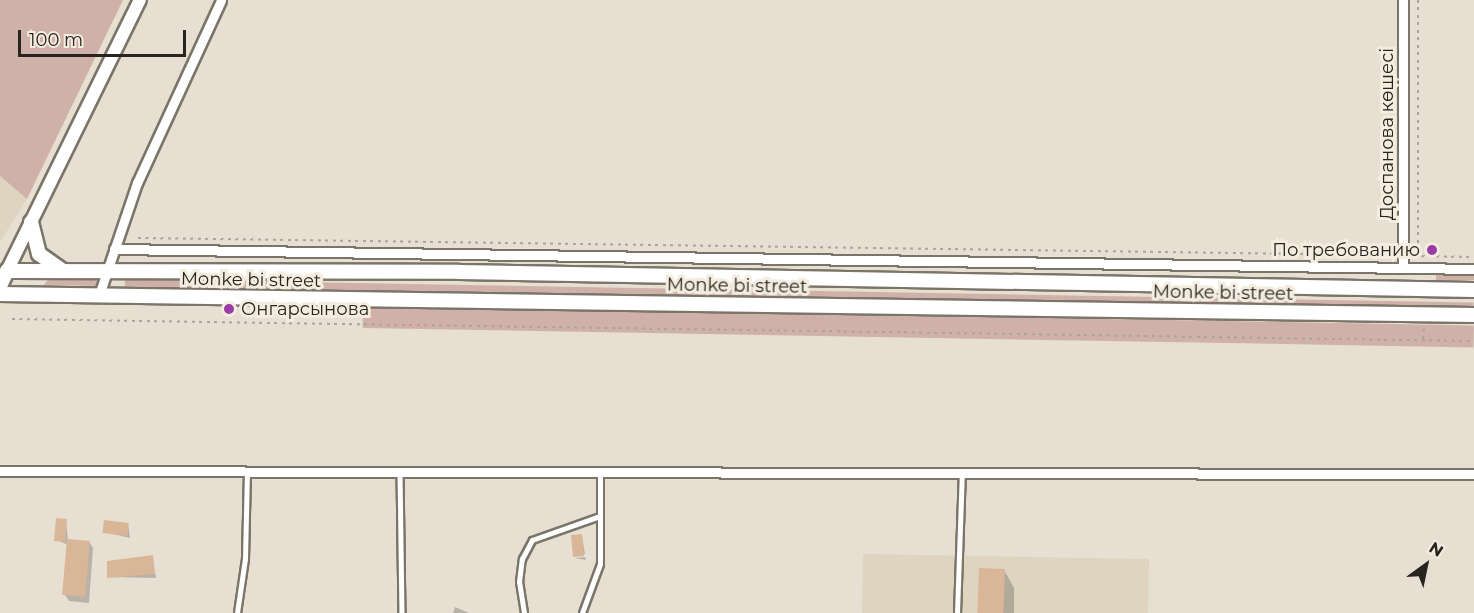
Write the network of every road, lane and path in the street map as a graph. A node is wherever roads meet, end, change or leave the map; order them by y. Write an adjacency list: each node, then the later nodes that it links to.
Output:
1 (140, 0): 5 (street)
2 (221, 0): 7 (street)
3 (1403, 0): 8 (street, Доспанова көшесі)
4 (1418, 0): 9 (path)
5 (31, 222): 13 (street); 14 (main road)
6 (138, 238): 8 (path)
7 (114, 249): 11 (street); 15 (street)
8 (1403, 255): 9 (path); 11 (street, Доспанова көшесі)
9 (1417, 256): 10 (path)
10 (1474, 257)
11 (1403, 268): 12 (street)
12 (1474, 269)
13 (7, 271): 14 (main road, Monke bi street); 16 (main road)
14 (65, 272): 15 (main road, Monke bi street)
15 (106, 272): 17 (main road, Monke bi street); 19 (street)
16 (0, 286)
17 (1474, 290)
18 (0, 294): 19 (main road, Monke bi street)
19 (99, 295): 20 (main road, Monke bi street)
20 (1474, 315)
21 (12, 319): 23 (path)
22 (1424, 321): 23 (path)
23 (1423, 340): 24 (path)
24 (1474, 341)
25 (248, 469): 26 (street); 29 (street); 32 (lane)
26 (400, 469): 27 (street); 33 (lane)
27 (600, 470): 28 (street); 31 (lane)
28 (962, 470): 30 (street); 36 (lane)
29 (0, 471)
30 (1474, 474)
31 (597, 517): 34 (lane); 35 (lane)
32 (237, 613)
33 (402, 613)
34 (525, 613)
35 (582, 613)
36 (957, 613)

